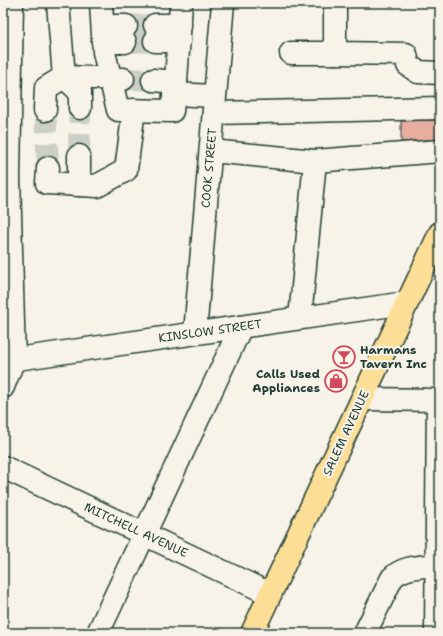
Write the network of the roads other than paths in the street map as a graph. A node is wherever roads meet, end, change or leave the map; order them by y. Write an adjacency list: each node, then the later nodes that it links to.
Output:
1 (12, 3): 28 (street)
2 (58, 3): 14 (street)
3 (101, 3): 9 (street)
4 (181, 3): 8 (street)
5 (223, 3): 18 (street, COOK STREET)
6 (335, 3): 12 (street)
7 (155, 33): 8 (street)
8 (179, 33): 17 (street)
9 (103, 34): 10 (street); 15 (street)
10 (126, 34)
11 (291, 53): 12 (street)
12 (335, 53): 13 (street)
13 (440, 73)
14 (64, 77): 15 (street); 19 (street); 21 (street)
15 (117, 79): 22 (street)
16 (153, 80): 17 (street)
17 (175, 88): 18 (street); 22 (street)
18 (214, 104): 20 (street); 23 (street, COOK STREET)
19 (80, 108)
20 (440, 108)
21 (45, 110)
22 (134, 110): 29 (street)
23 (210, 151): 26 (street); 35 (street, COOK STREET)
24 (440, 151): 26 (street)
25 (79, 156): 29 (street)
26 (315, 161): 33 (street)
27 (47, 175): 29 (street)
28 (6, 178): 31 (street)
29 (78, 184)
30 (440, 232): 32 (main road, SALEM AVENUE)
31 (8, 299): 36 (street)
32 (406, 303): 33 (street, KINSLOW STREET); 38 (main road, SALEM AVENUE)
33 (300, 318): 34 (street, KINSLOW STREET)
34 (241, 326): 35 (street, KINSLOW STREET); 41 (street)
35 (195, 333): 36 (street, KINSLOW STREET)
36 (8, 360): 37 (street)
37 (3, 387)
38 (362, 399): 39 (street); 43 (main road, SALEM AVENUE)
39 (439, 400): 42 (street)
40 (3, 467): 41 (street, MITCHELL AVENUE)
41 (144, 534): 43 (street, MITCHELL AVENUE); 44 (street)
42 (437, 565): 46 (street); 47 (street)
43 (270, 594): 45 (main road, SALEM AVENUE)
44 (98, 633)
45 (252, 633)
46 (365, 633)
47 (436, 633)

